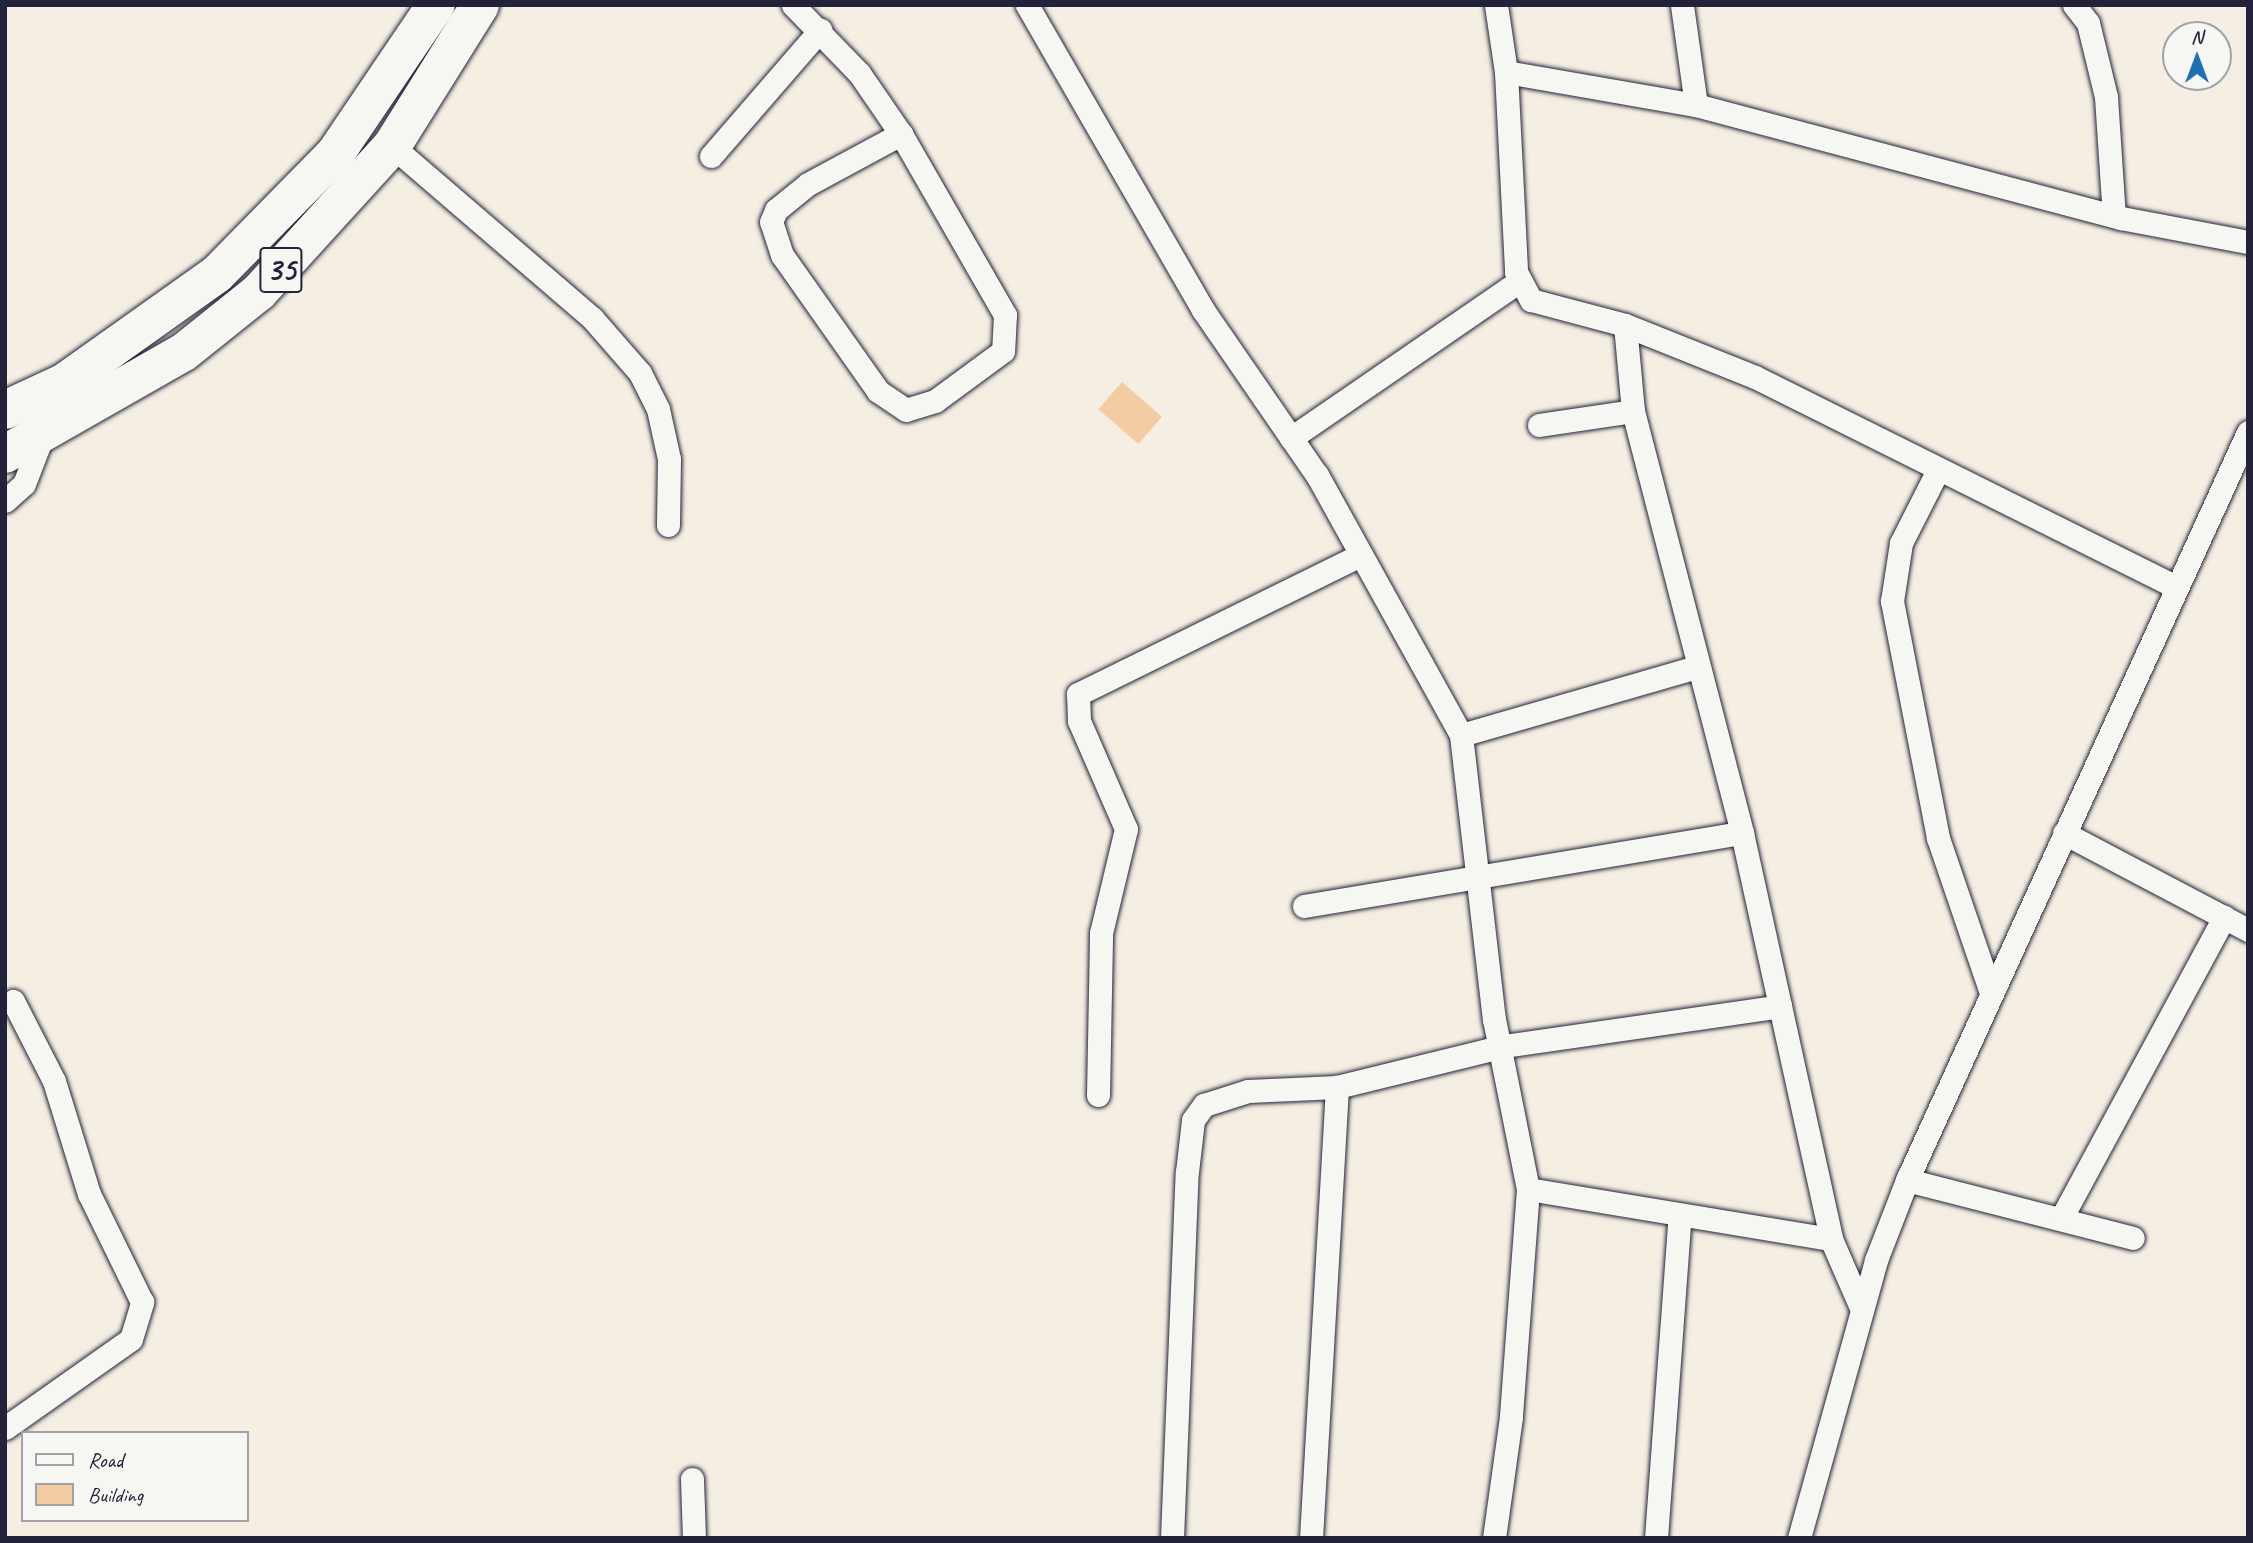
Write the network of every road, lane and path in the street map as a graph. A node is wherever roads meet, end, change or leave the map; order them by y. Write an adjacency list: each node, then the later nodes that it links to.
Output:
1 (436, 5): 18 (highway, 35)
2 (480, 5): 12 (highway, 35)
3 (793, 5): 8 (street)
4 (1027, 5): 23 (street)
5 (1496, 5): 9 (street)
6 (1682, 5): 10 (street)
7 (2074, 5): 14 (street)
8 (820, 30): 11 (street); 13 (street)
9 (1506, 72): 10 (street); 16 (street)
10 (1696, 105): 14 (street)
11 (901, 134): 11 (street)
12 (393, 146): 22 (highway, 35); 27 (street)
13 (711, 156)
14 (2114, 216): 15 (street)
15 (2248, 242)
16 (1518, 282): 17 (street); 23 (street)
17 (1625, 325): 19 (street); 25 (street)
18 (5, 410)
19 (1633, 411): 20 (street); 30 (street)
20 (1539, 425)
21 (2248, 432): 29 (street)
22 (42, 437): 24 (highway, 35); 26 (street)
23 (1292, 438): 28 (street)
24 (5, 454)
25 (1938, 470): 29 (street); 38 (street)
26 (5, 501)
27 (668, 525)
28 (1360, 555): 31 (street); 43 (street)
29 (2177, 587): 33 (street)
30 (1696, 667): 31 (street); 32 (street)
31 (1461, 735): 34 (street)
32 (1742, 833): 34 (street); 40 (street)
33 (2064, 833): 36 (street); 38 (street)
34 (1481, 874): 35 (street); 41 (street)
35 (1304, 906)
36 (2224, 917): 37 (street); 47 (street)
37 (2248, 930)
38 (1990, 990): 44 (street)
39 (13, 1001): 51 (street)
40 (1780, 1006): 41 (street); 49 (street)
41 (1504, 1046): 42 (street); 45 (street)
42 (1337, 1087): 54 (street); 55 (street)
43 (1098, 1095)
44 (1907, 1180): 47 (street); 50 (street)
45 (1528, 1189): 46 (street); 56 (street)
46 (1680, 1215): 49 (street); 57 (street)
47 (2063, 1215): 48 (street)
48 (2133, 1238)
49 (1830, 1239): 50 (street)
50 (1862, 1310): 58 (street)
51 (5, 1428)
52 (692, 1479): 53 (street)
53 (694, 1538)
54 (1172, 1538)
55 (1311, 1538)
56 (1494, 1538)
57 (1656, 1538)
58 (1799, 1538)

